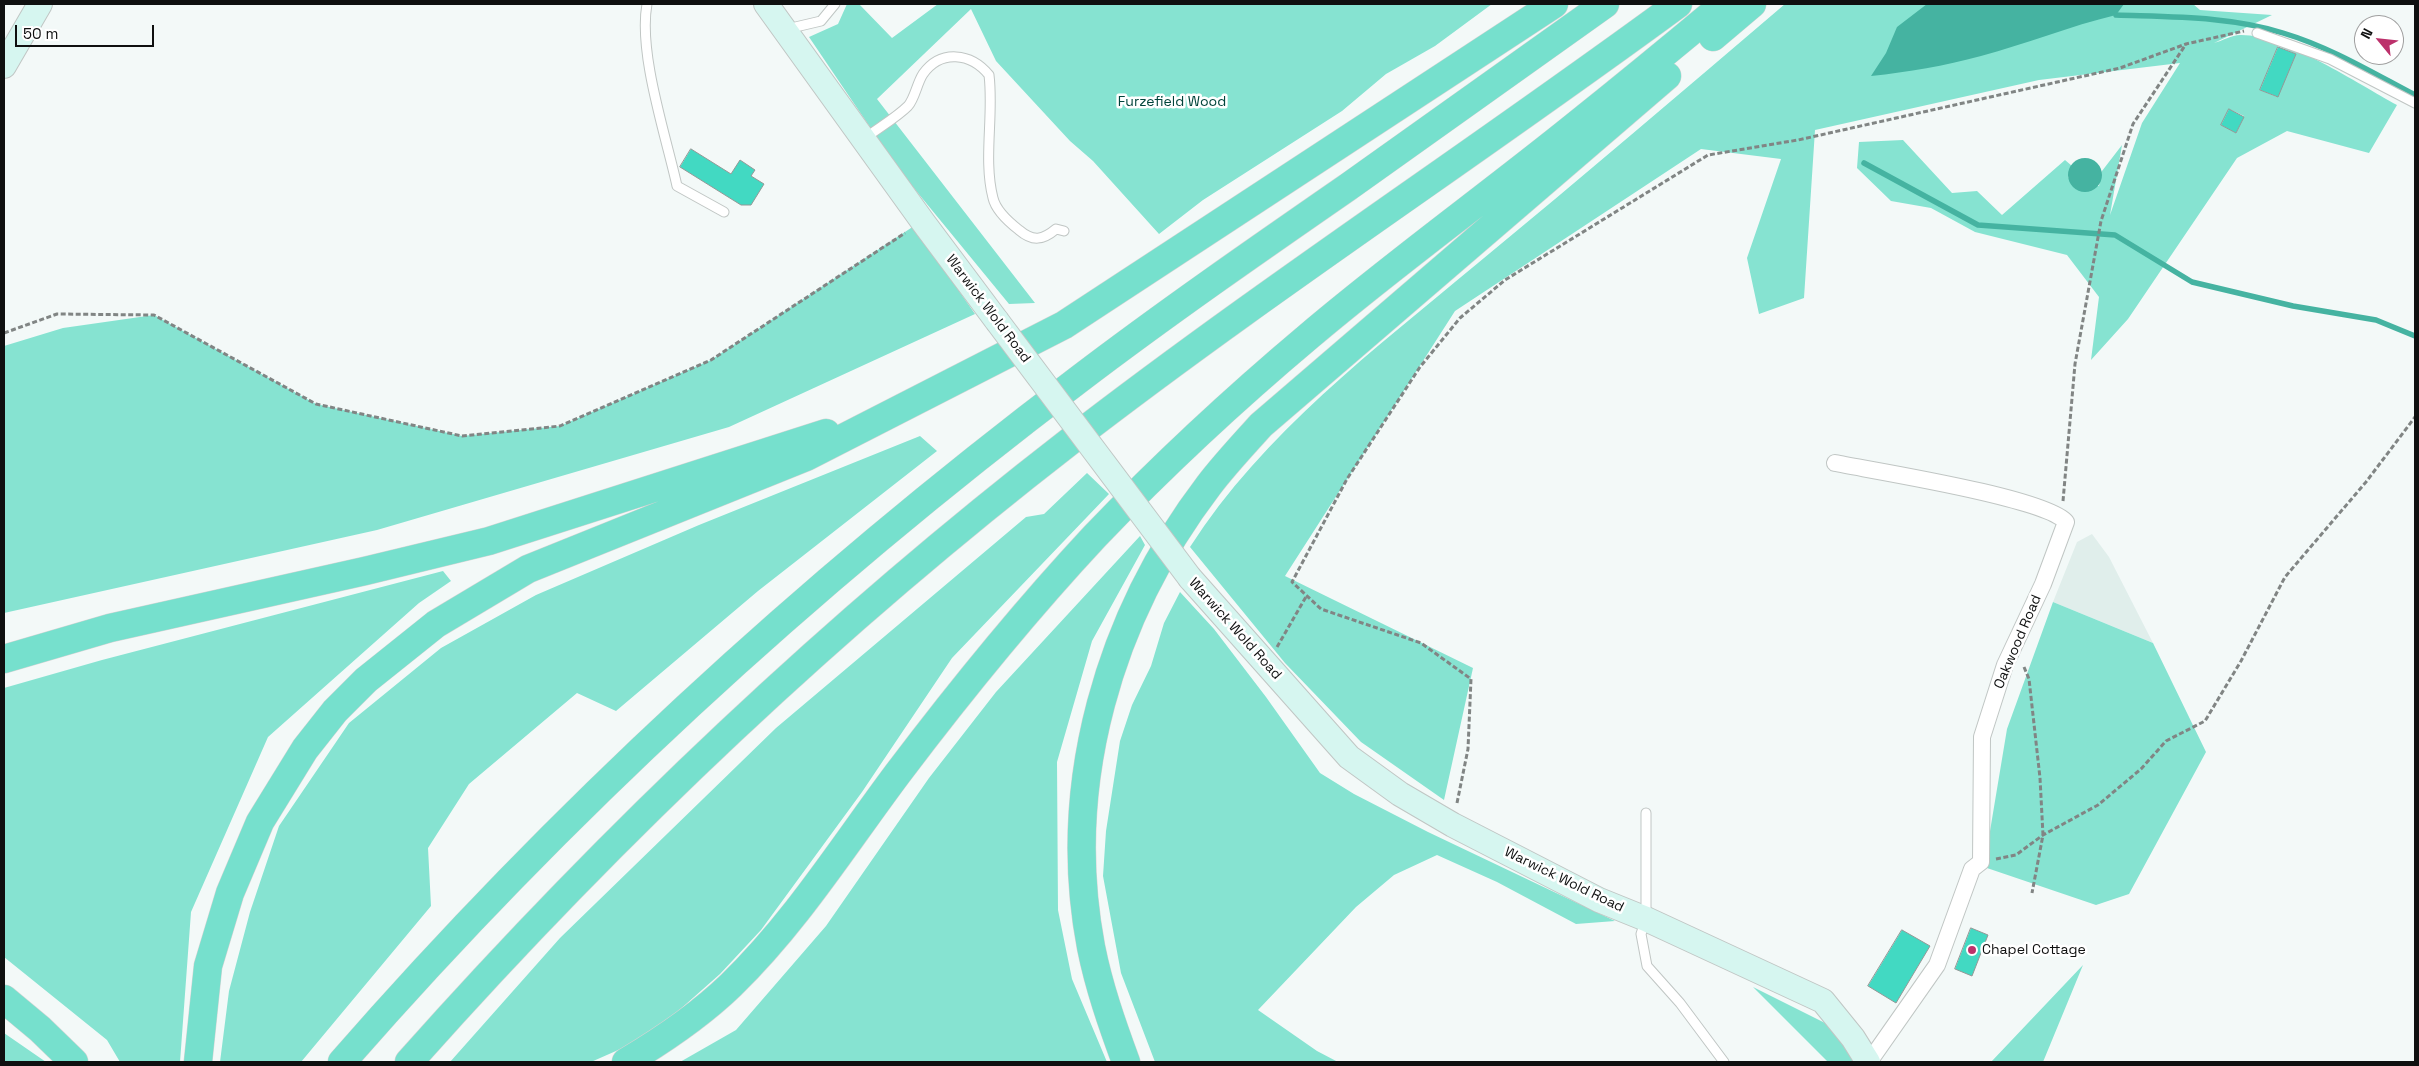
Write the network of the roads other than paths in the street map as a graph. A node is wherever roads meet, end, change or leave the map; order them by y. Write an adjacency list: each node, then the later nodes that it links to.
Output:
1 (40, 4): 12 (street)
2 (647, 4): 15 (lane)
3 (766, 4): 10 (street, Warwick Wold Road)
4 (835, 4): 10 (lane)
5 (1554, 4): 17 (highway)
6 (1605, 4): 25 (highway)
7 (1678, 4): 26 (highway)
8 (1724, 4): 27 (highway)
9 (1752, 4): 28 (highway)
10 (784, 29): 14 (street, Warwick Wold Road)
11 (2257, 33): 13 (lane)
12 (4, 66)
13 (2415, 104)
14 (864, 139): 16 (lane); 21 (street, Warwick Wold Road, bridge)
15 (724, 212)
16 (1064, 231)
17 (883, 417): 19 (highway); 24 (highway)
18 (1836, 463): 30 (street, Oakwood Road)
19 (4, 659)
20 (1646, 813): 21 (lane)
21 (1646, 919): 29 (lane); 30 (street, Warwick Wold Road)
22 (4, 999): 23 (highway)
23 (74, 1062)
24 (198, 1062)
25 (342, 1062)
26 (409, 1062)
27 (626, 1062)
28 (1126, 1062)
29 (1724, 1062)
30 (1868, 1062)

